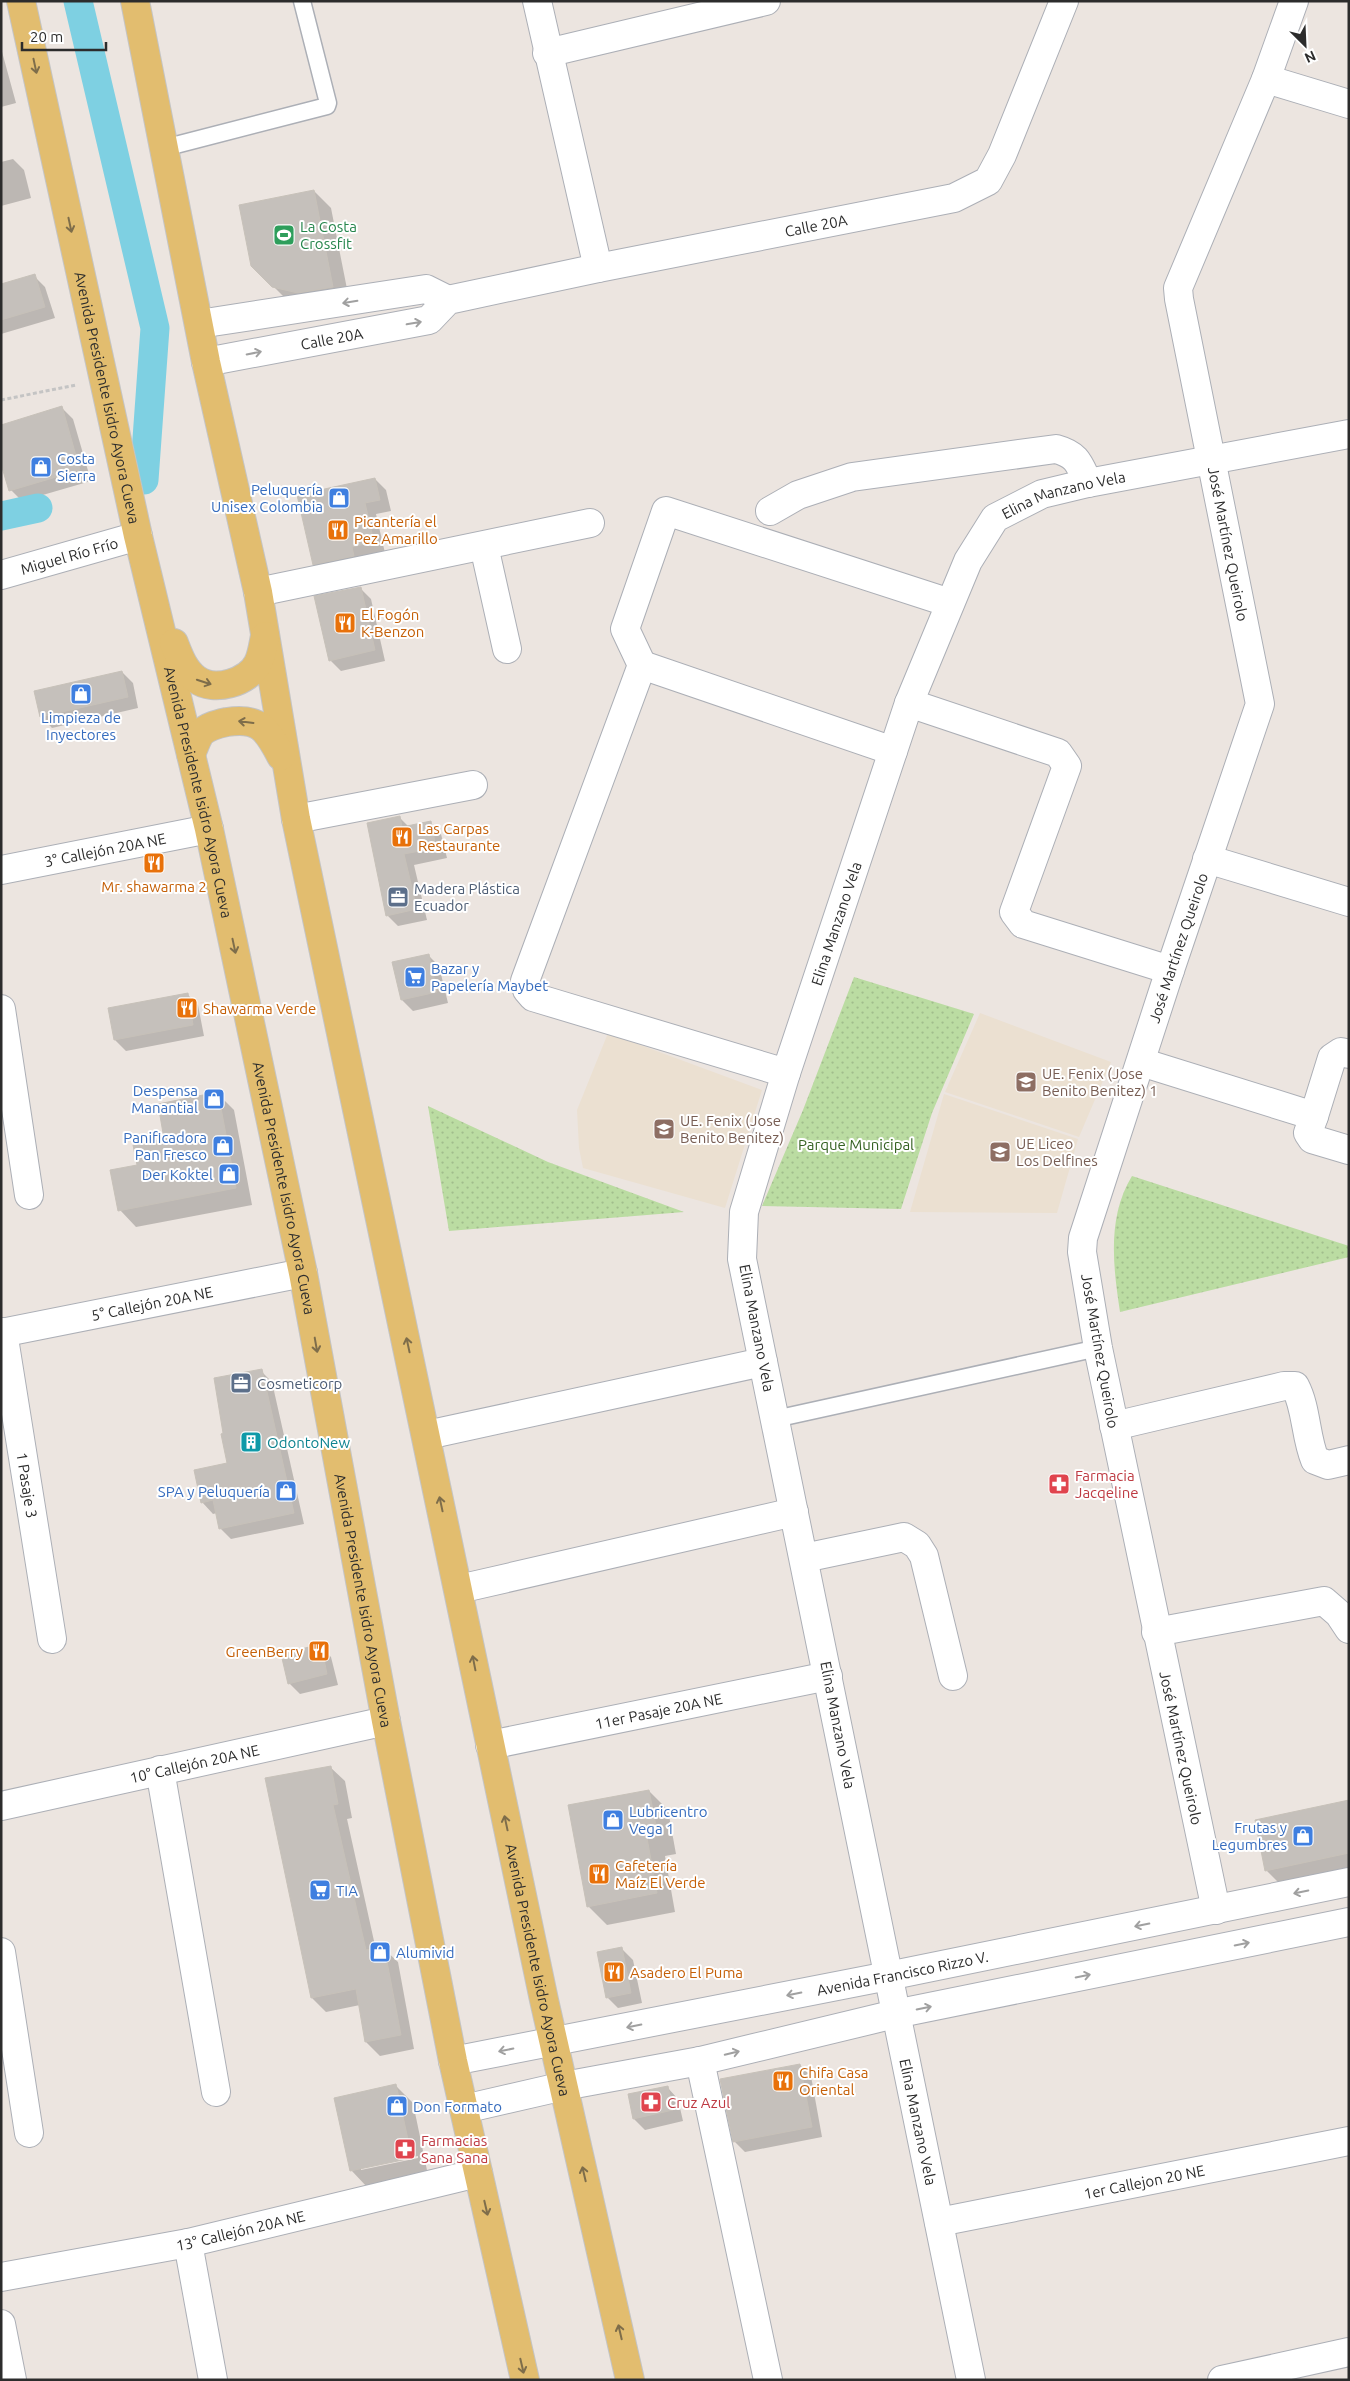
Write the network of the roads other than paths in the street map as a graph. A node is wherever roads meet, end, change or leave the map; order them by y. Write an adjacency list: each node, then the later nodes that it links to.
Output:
1 (21, 1): 21 (main road, Avenida Presidente Isidro Ayora Cueva, one-way to 21)
2 (135, 1): 11 (main road, Avenida Presidente Isidro Ayora Cueva)
3 (302, 1): 11 (lane)
4 (537, 1): 8 (street)
5 (766, 1): 8 (street)
6 (1064, 1): 12 (street, Calle 20A)
7 (1294, 1): 9 (street, José Martínez Queirolo)
8 (547, 53): 12 (street)
9 (1266, 79): 10 (street); 17 (street, José Martínez Queirolo)
10 (1349, 104)
11 (164, 148): 14 (main road, Avenida Presidente Isidro Ayora Cueva)
12 (598, 268): 13 (street, Calle 20A)
13 (448, 300): 14 (street, one-way to 14); 15 (street, Calle 20A, one-way to 13)
14 (199, 324): 15 (main road, Avenida Presidente Isidro Ayora Cueva)
15 (206, 362): 25 (main road, Avenida Presidente Isidro Ayora Cueva)
16 (1349, 434): 17 (street, Elina Manzano Vela)
17 (1212, 460): 18 (street, Elina Manzano Vela); 37 (street, José Martínez Queirolo)
18 (1088, 483): 19 (street); 26 (street, Elina Manzano Vela)
19 (770, 511)
20 (590, 523): 22 (street)
21 (138, 536): 23 (street, Miguel Río Frío); 24 (main road, Avenida Presidente Isidro Ayora Cueva)
22 (484, 546): 25 (street); 28 (street)
23 (1, 576)
24 (149, 581): 27 (main road, one-way to 27); 32 (main road, Avenida Presidente Isidro Ayora Cueva)
25 (258, 592): 27 (main road, Avenida Presidente Isidro Ayora Cueva)
26 (950, 603): 29 (street); 30 (street, Elina Manzano Vela)
27 (266, 635): 33 (main road, Avenida Presidente Isidro Ayora Cueva)
28 (507, 649)
29 (642, 665): 31 (street); 44 (street)
30 (909, 703): 31 (street, Elina Manzano Vela); 40 (street)
31 (893, 751): 44 (street, Elina Manzano Vela)
32 (191, 754): 33 (main road, one-way to 32); 36 (main road, Avenida Presidente Isidro Ayora Cueva)
33 (287, 768): 35 (main road, Avenida Presidente Isidro Ayora Cueva)
34 (472, 785): 35 (street)
35 (296, 819): 54 (main road, Avenida Presidente Isidro Ayora Cueva, one-way to 35)
36 (209, 829): 38 (street, 3° Callejón 20A NE); 48 (main road, Avenida Presidente Isidro Ayora Cueva, one-way to 48)
37 (1208, 859): 39 (street); 40 (street, José Martínez Queirolo)
38 (1, 870)
39 (1349, 902)
40 (1170, 970): 43 (street, José Martínez Queirolo)
41 (1, 1009): 47 (street)
42 (1349, 1054): 45 (street)
43 (1141, 1062): 45 (street); 50 (street, José Martínez Queirolo)
44 (786, 1073): 51 (street, Elina Manzano Vela)
45 (1314, 1116): 46 (street)
46 (1349, 1150)
47 (29, 1195)
48 (303, 1273): 49 (street, 5° Callejón 20A NE); 64 (main road, Avenida Presidente Isidro Ayora Cueva, one-way to 64)
49 (2, 1332): 61 (street, 1 Pasaje 3)
50 (1098, 1348): 52 (lane); 53 (street, José Martínez Queirolo)
51 (763, 1362): 52 (street, Elina Manzano Vela); 54 (street)
52 (775, 1419): 56 (street, Elina Manzano Vela)
53 (1114, 1426): 55 (street); 60 (street, José Martínez Queirolo)
54 (427, 1435): 58 (main road, Avenida Presidente Isidro Ayora Cueva, one-way to 54)
55 (1349, 1460)
56 (794, 1512): 57 (street, Elina Manzano Vela); 58 (street)
57 (804, 1558): 62 (street, Elina Manzano Vela); 63 (street)
58 (459, 1589): 65 (main road, Avenida Presidente Isidro Ayora Cueva, one-way to 58)
59 (1349, 1629): 60 (street)
60 (1156, 1632): 69 (street, José Martínez Queirolo)
61 (52, 1639)
62 (828, 1676): 65 (street, 11er Pasaje 20A NE); 72 (street, Elina Manzano Vela)
63 (953, 1676)
64 (386, 1721): 66 (street, 10° Callejón 20A NE); 76 (main road, Avenida Presidente Isidro Ayora Cueva)
65 (490, 1744): 74 (main road, Avenida Presidente Isidro Ayora Cueva, one-way to 65)
66 (160, 1770): 67 (street, 10° Callejón 20A NE); 78 (street)
67 (1, 1806)
68 (1349, 1882): 69 (street, Avenida Francisco Rizzo V., one-way to 69)
69 (1216, 1910): 72 (street, Avenida Francisco Rizzo V., one-way to 72)
70 (1349, 1922): 73 (street, one-way to 70)
71 (1, 1952): 80 (street)
72 (888, 1976): 73 (street, Elina Manzano Vela); 74 (street, Avenida Francisco Rizzo V., one-way to 74)
73 (895, 2014): 75 (street, one-way to 73); 83 (street, Elina Manzano Vela)
74 (554, 2041): 76 (street, Avenida Francisco Rizzo V., one-way to 76); 77 (main road, Avenida Presidente Isidro Ayora Cueva)
75 (700, 2060): 77 (street); 92 (street)
76 (453, 2061): 79 (main road, Avenida Presidente Isidro Ayora Cueva)
77 (564, 2086): 79 (street); 91 (main road, Avenida Presidente Isidro Ayora Cueva, one-way to 77)
78 (216, 2092)
79 (464, 2109): 82 (main road, Avenida Presidente Isidro Ayora Cueva)
80 (29, 2133)
81 (1349, 2140): 83 (street, 1er Callejon 20 NE)
82 (478, 2174): 84 (street, 13° Callejón 20A NE); 90 (main road, Avenida Presidente Isidro Ayora Cueva, one-way to 90)
83 (939, 2222): 93 (street, Elina Manzano Vela)
84 (188, 2243): 85 (street, 13° Callejón 20A NE); 89 (street)
85 (1, 2277)
86 (1, 2324): 88 (street)
87 (1349, 2352): 94 (street)
88 (12, 2380)
89 (213, 2380)
90 (525, 2380)
91 (630, 2380)
92 (768, 2380)
93 (971, 2380)
94 (1222, 2380)

